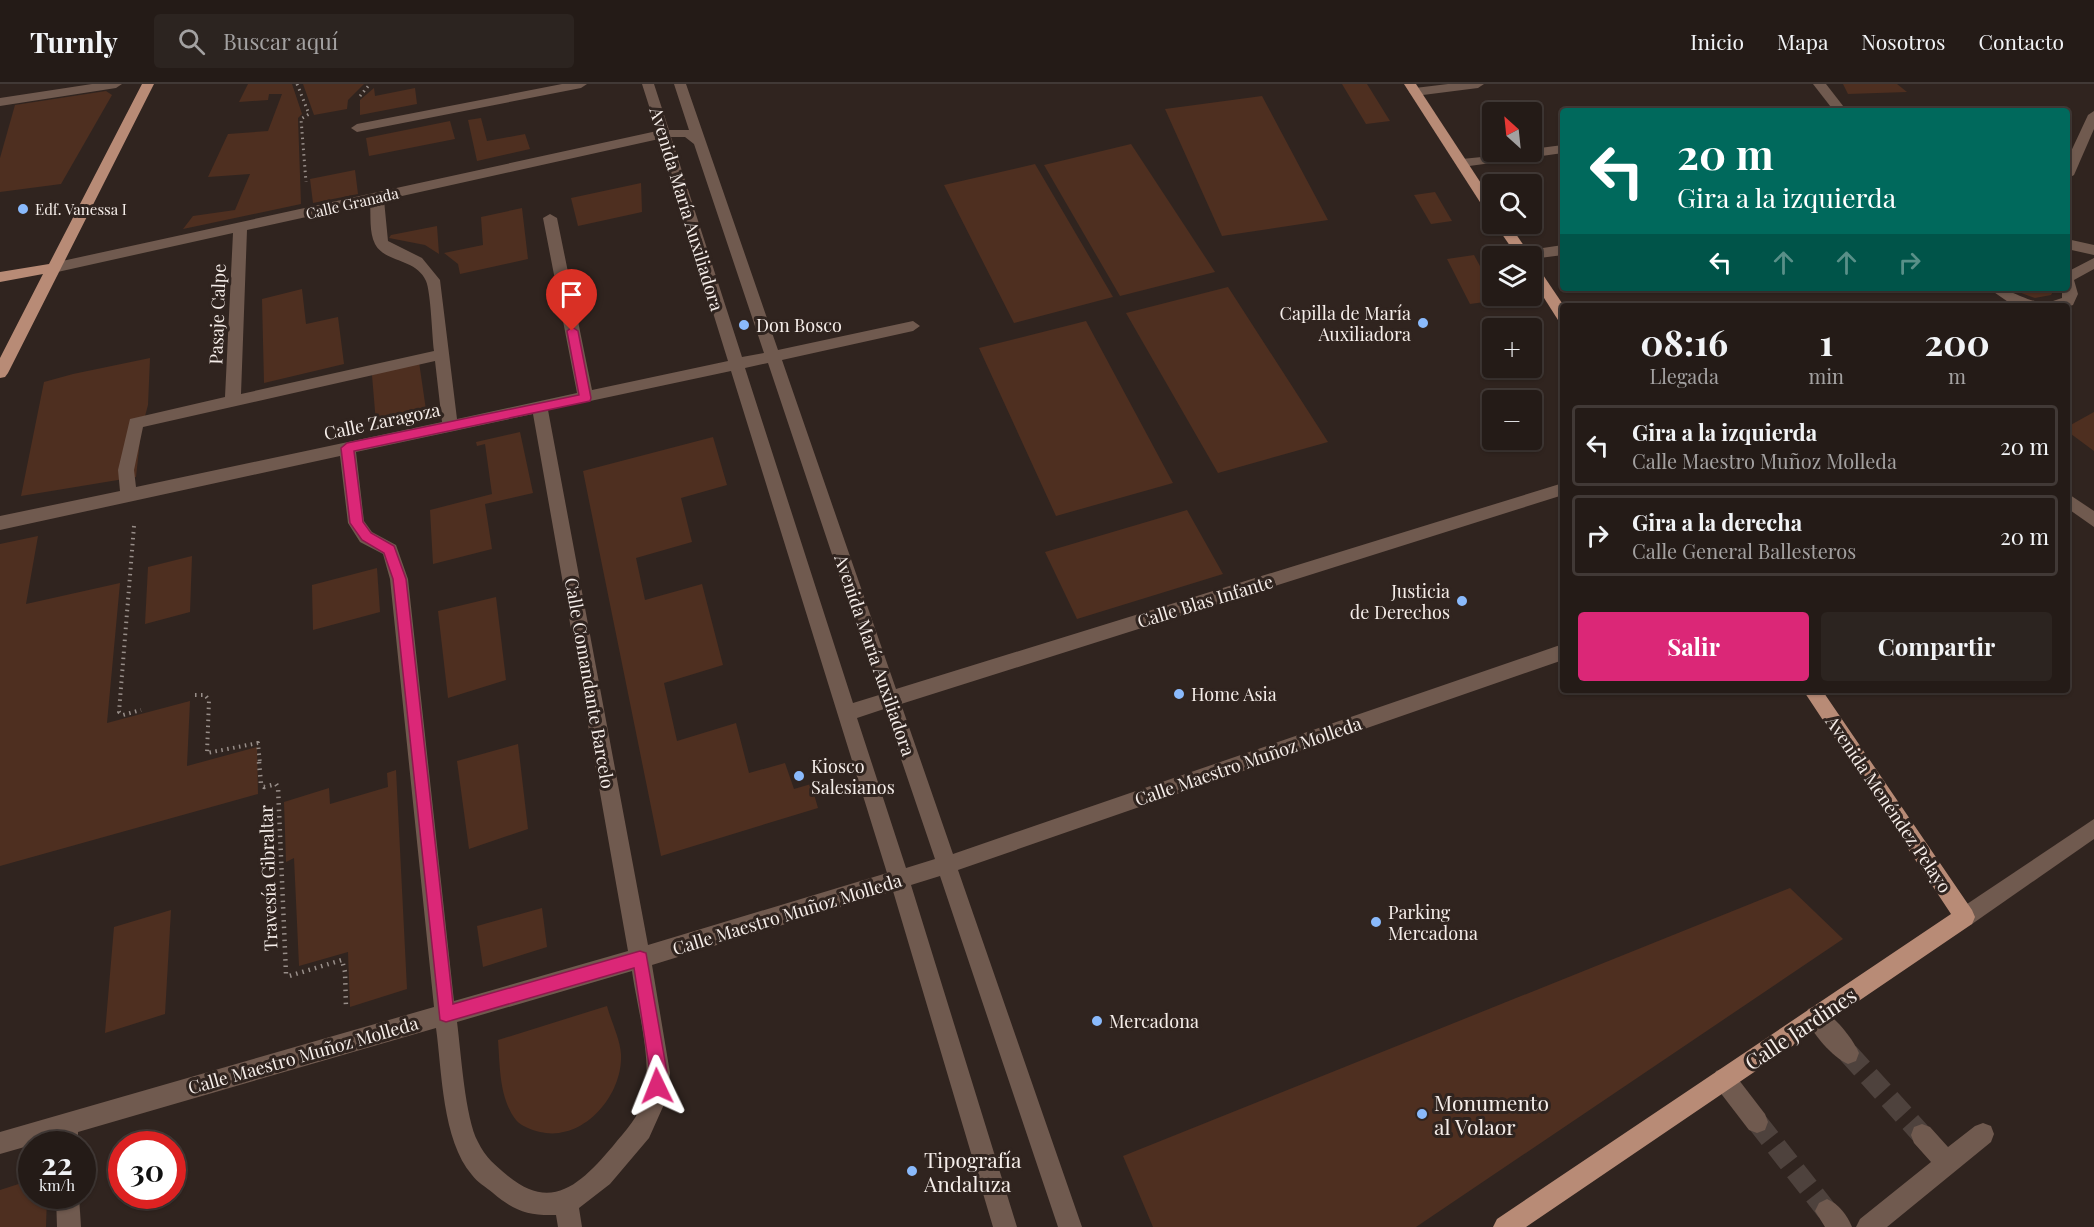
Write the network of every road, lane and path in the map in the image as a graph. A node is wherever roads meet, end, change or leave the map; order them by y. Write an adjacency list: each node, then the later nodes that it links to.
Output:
1 (116, 84): 10 (street)
2 (148, 84): 29 (main road)
3 (297, 84): 21 (path)
4 (581, 84): 13 (street)
5 (648, 84): 14 (street, Avenida María Auxiliadora)
6 (680, 84): 15 (street, Avenida María Auxiliadora)
7 (1478, 84): 9 (street)
8 (1819, 84): 11 (street)
9 (1413, 88): 17 (main road)
10 (0, 102)
11 (1839, 108)
12 (2094, 115): 18 (street)
13 (357, 128)
14 (663, 134): 15 (street, Calle Granada); 20 (street, Calle Granada); 41 (street, Avenida María Auxiliadora)
15 (700, 143): 40 (street, Avenida María Auxiliadora)
16 (1560, 149): 17 (street)
17 (1462, 163): 19 (main road)
18 (2070, 168)
19 (1482, 194)
20 (377, 197): 21 (street, Calle Granada); 39 (street)
21 (308, 212): 23 (street, Calle Granada)
22 (550, 218): 43 (street)
23 (240, 228): 29 (street, Calle Granada); 44 (street, Pasaje Calpe)
24 (2070, 245): 26 (street)
25 (1560, 250): 27 (street)
26 (2094, 250)
27 (1542, 253)
28 (2094, 263): 31 (street)
29 (53, 268): 30 (main road, Calle Granada); 42 (main road)
30 (0, 276)
31 (2070, 276)
32 (1542, 283): 37 (main road)
33 (2070, 288): 36 (street)
34 (1999, 291): 35 (street)
35 (2025, 303)
36 (2062, 303)
37 (1560, 311)
38 (913, 326): 40 (street, Calle Zaragoza)
39 (442, 354): 44 (street); 46 (street)
40 (772, 358): 41 (street, Calle Zaragoza); 56 (street, Avenida María Auxiliadora)
41 (736, 366): 43 (street, Calle Zaragoza); 58 (street, Avenida María Auxiliadora)
42 (0, 374)
43 (586, 398): 45 (street, Calle Zaragoza)
44 (233, 401): 49 (street)
45 (540, 407): 46 (street, Calle Zaragoza); 63 (street, Calle Comandante Barcelo)
46 (450, 426): 47 (street, Calle Zaragoza)
47 (347, 448): 49 (street, Calle Zaragoza); 64 (street)
48 (1560, 490): 56 (street, Calle Blas Infante)
49 (129, 493): 52 (street, Calle Zaragoza); 57 (path)
50 (2070, 501): 51 (street)
51 (2094, 520)
52 (0, 523)
53 (1560, 653): 60 (street, Calle Maestro Muñoz Molleda)
54 (1814, 693): 62 (main road, Avenida Menéndez Pelayo)
55 (195, 695): 66 (path, Travesía Gibraltar)
56 (891, 700): 58 (street, Calle Blas Infante); 60 (street, Avenida María Auxiliadora)
57 (141, 710)
58 (846, 713): 61 (street, Avenida María Auxiliadora)
59 (2094, 828): 62 (street, Calle Jardines)
60 (947, 865): 61 (street, Calle Maestro Muñoz Molleda); 82 (street, Avenida María Auxiliadora)
61 (899, 879): 63 (street, Calle Maestro Muñoz Molleda); 81 (street, Avenida María Auxiliadora)
62 (1965, 917): 65 (main road, Calle Jardines)
63 (640, 958): 64 (street, Calle Maestro Muñoz Molleda); 76 (street, Calle Comandante Barcelo)
64 (446, 1014): 66 (street, Calle Maestro Muñoz Molleda); 76 (street)
65 (1816, 1017): 67 (street); 68 (main road, Calle Jardines)
66 (347, 1042): 70 (street, Calle Maestro Muñoz Molleda)
67 (1848, 1053)
68 (1725, 1079): 69 (street); 78 (main road, Calle Jardines)
69 (1757, 1122)
70 (73, 1131)
71 (1983, 1134): 75 (street)
72 (1922, 1135): 75 (street)
73 (18, 1140): 74 (street, Calle Maestro Muñoz Molleda)
74 (0, 1143)
75 (1947, 1163): 83 (street)
76 (566, 1203): 80 (street)
77 (68, 1209): 79 (street)
78 (1508, 1226)
79 (69, 1227)
80 (570, 1227)
81 (1005, 1227)
82 (1070, 1227)
83 (1868, 1227)

